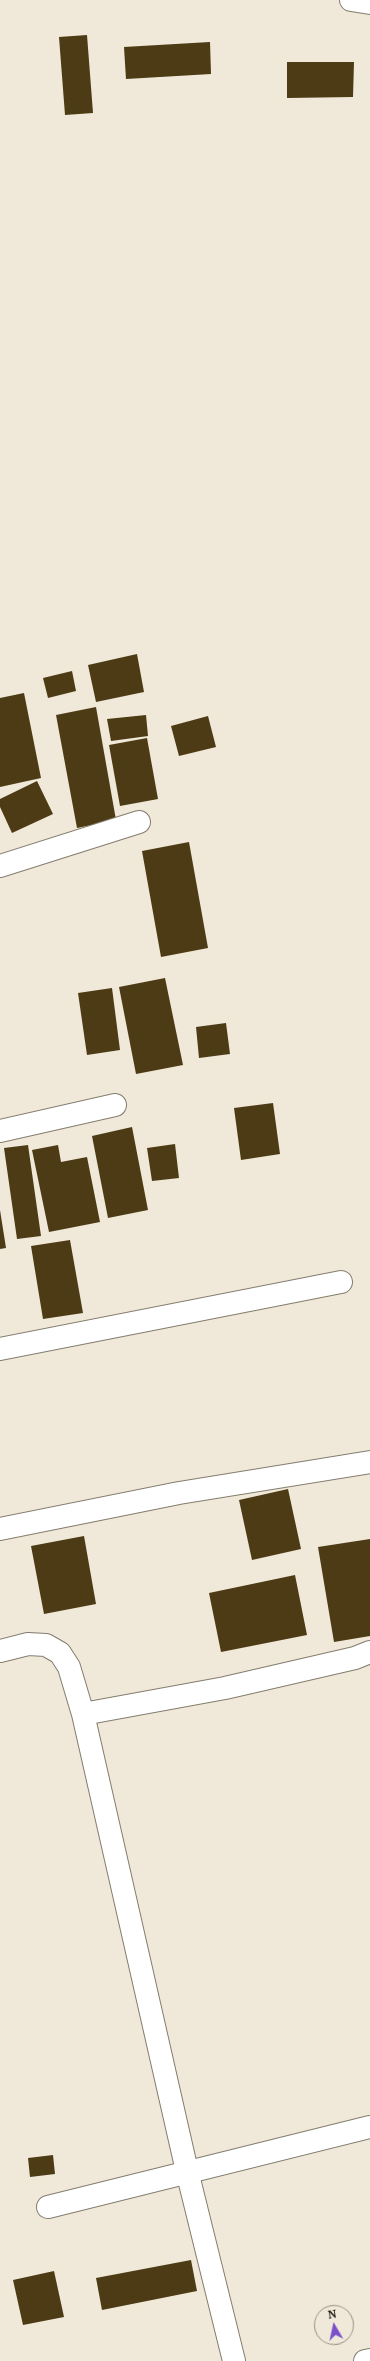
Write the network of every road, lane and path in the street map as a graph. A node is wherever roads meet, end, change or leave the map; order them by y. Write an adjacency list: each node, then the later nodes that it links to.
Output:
1 (351, 0): 2 (street)
2 (370, 3)
3 (138, 822): 4 (street)
4 (0, 866)
5 (115, 1105): 6 (street)
6 (0, 1131)
7 (341, 1282): 8 (street)
8 (0, 1349)
9 (370, 1462): 10 (street)
10 (0, 1529)
11 (0, 1651): 13 (street)
12 (370, 1652): 13 (street)
13 (84, 1714): 15 (street)
14 (370, 2127): 15 (street)
15 (187, 2171): 16 (street); 18 (street)
16 (48, 2207)
17 (370, 2360): 19 (street)
18 (234, 2361)
19 (366, 2361)

